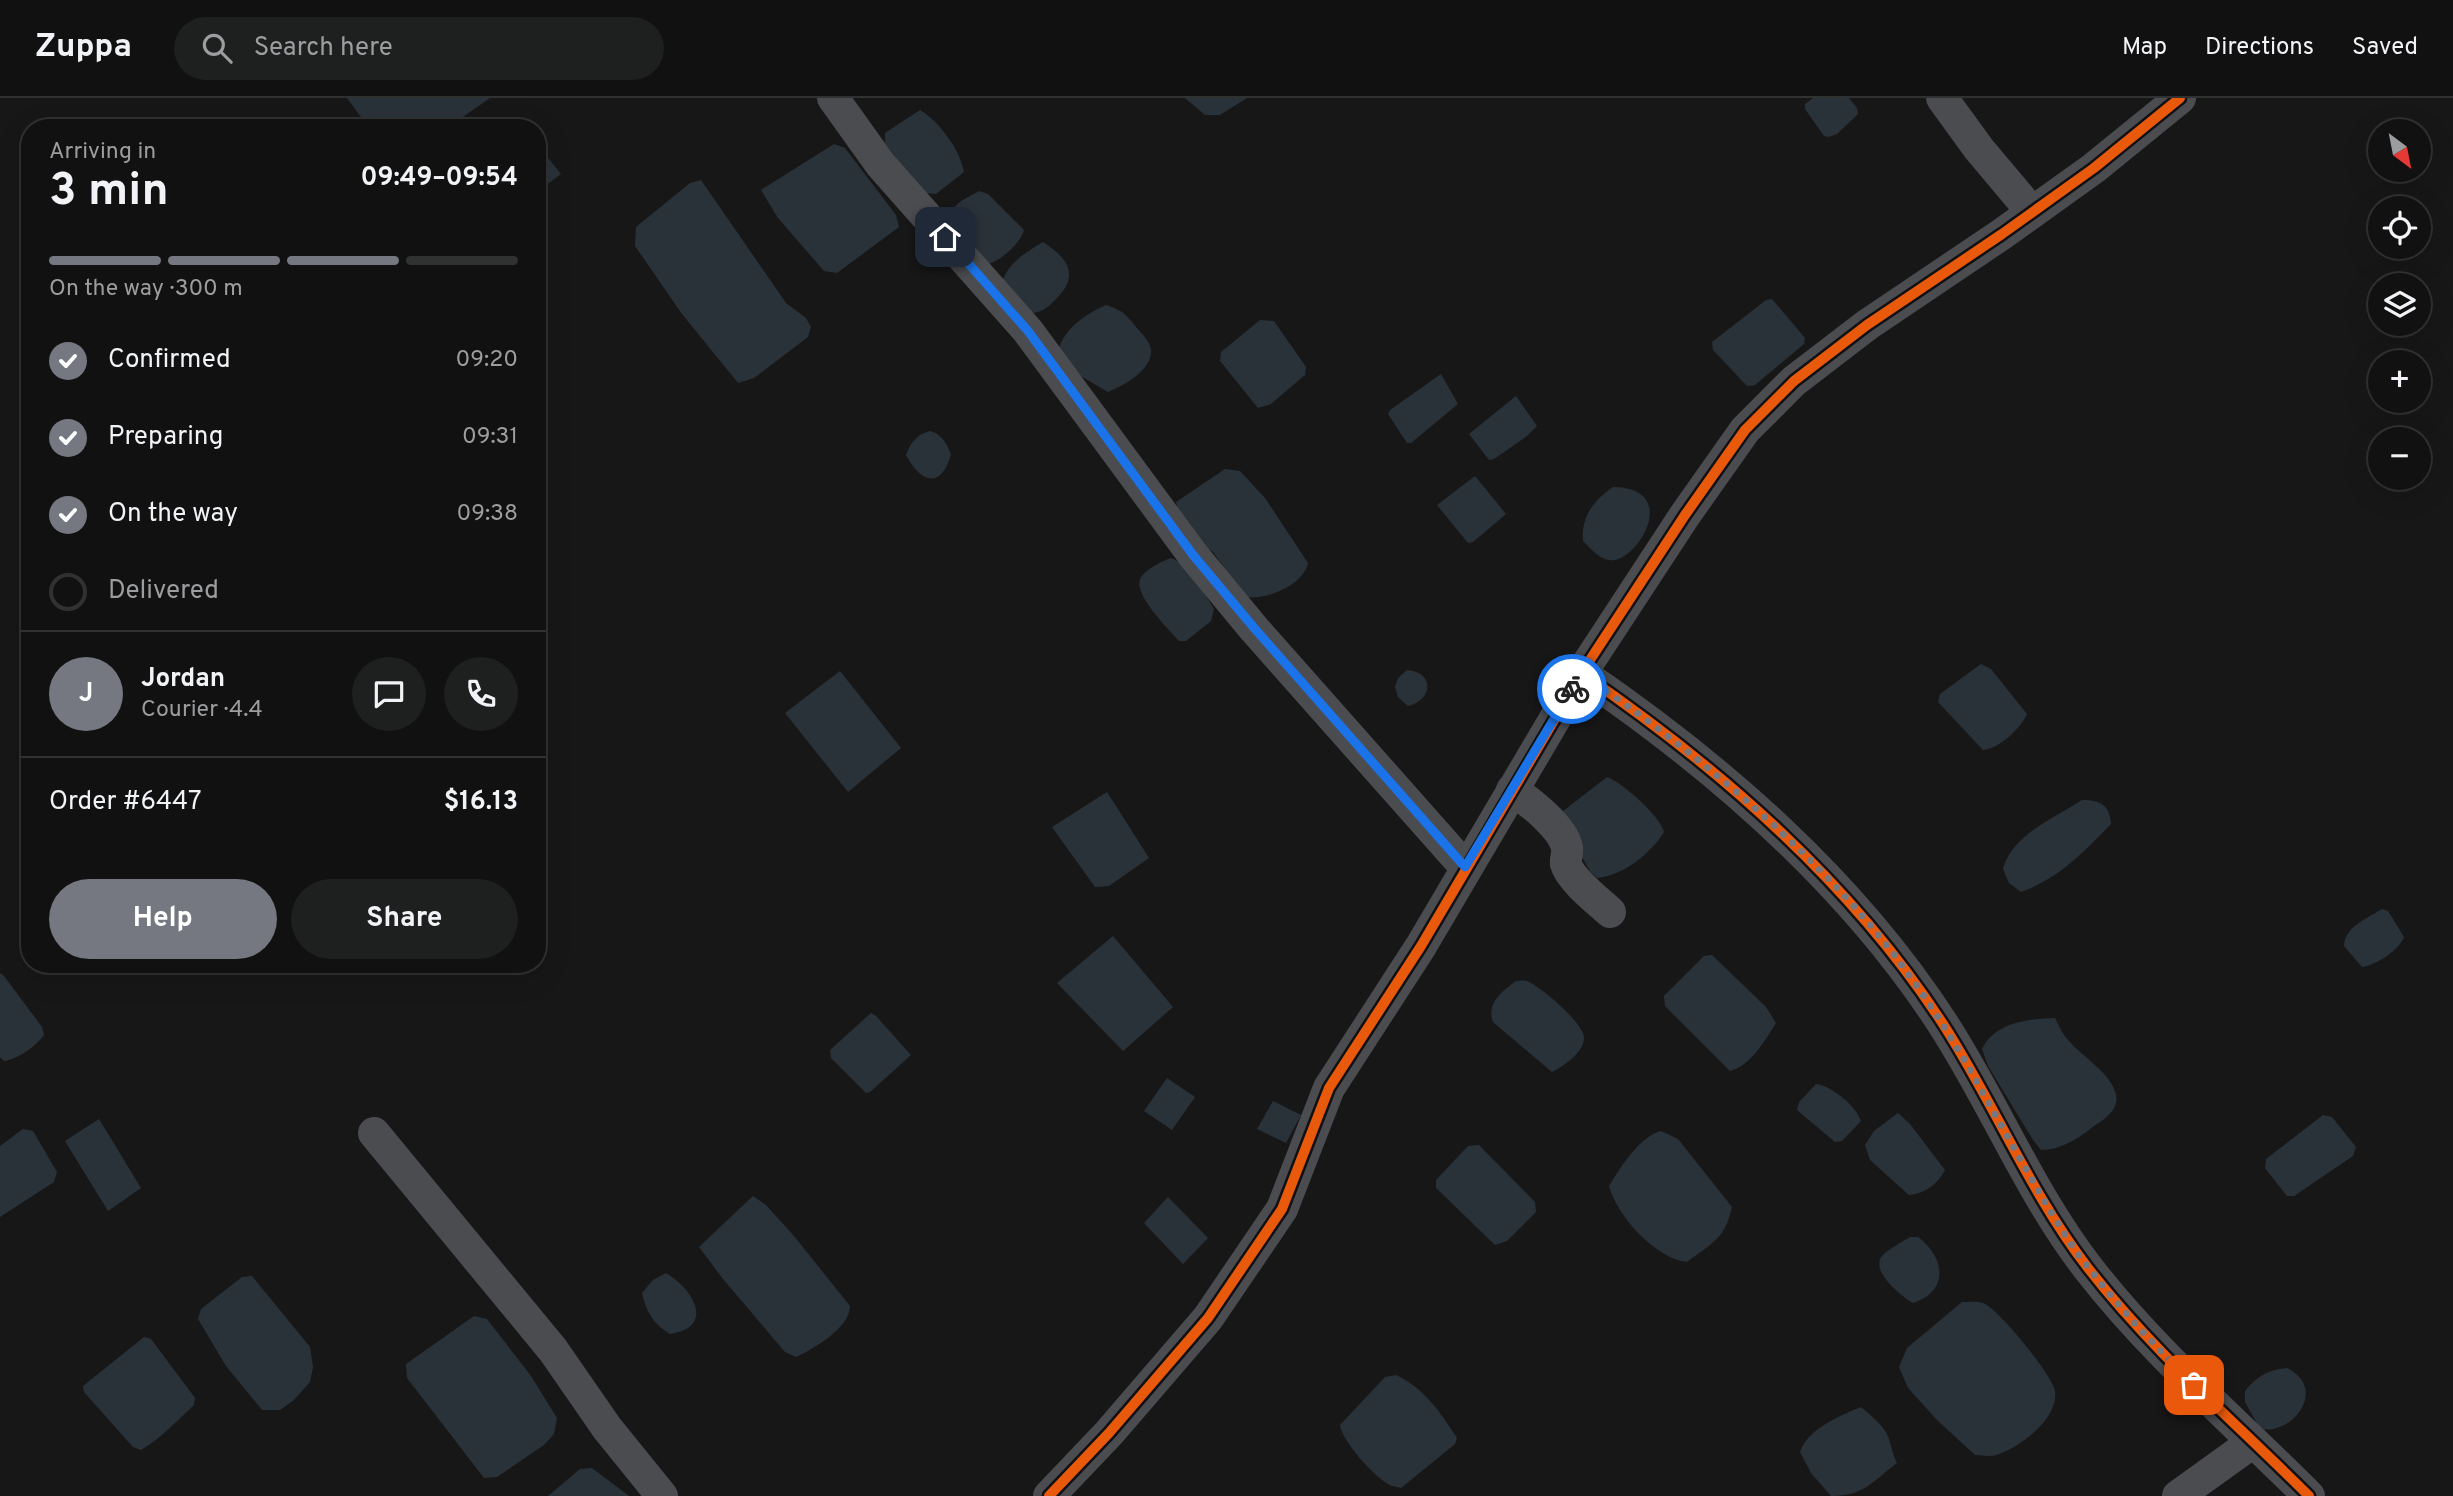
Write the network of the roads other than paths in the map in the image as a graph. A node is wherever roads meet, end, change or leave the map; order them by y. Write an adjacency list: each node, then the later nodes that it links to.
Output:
1 (833, 98): 7 (street)
2 (1942, 98): 4 (street)
3 (2180, 98): 4 (street)
4 (2032, 212): 5 (street)
5 (1581, 673): 6 (street); 10 (street)
6 (1512, 790): 7 (street); 8 (street)
7 (1465, 867): 12 (street)
8 (1610, 912)
9 (374, 1133): 11 (street)
10 (2253, 1442): 13 (street); 14 (street)
11 (663, 1496)
12 (1049, 1496)
13 (2178, 1496)
14 (2309, 1496)

